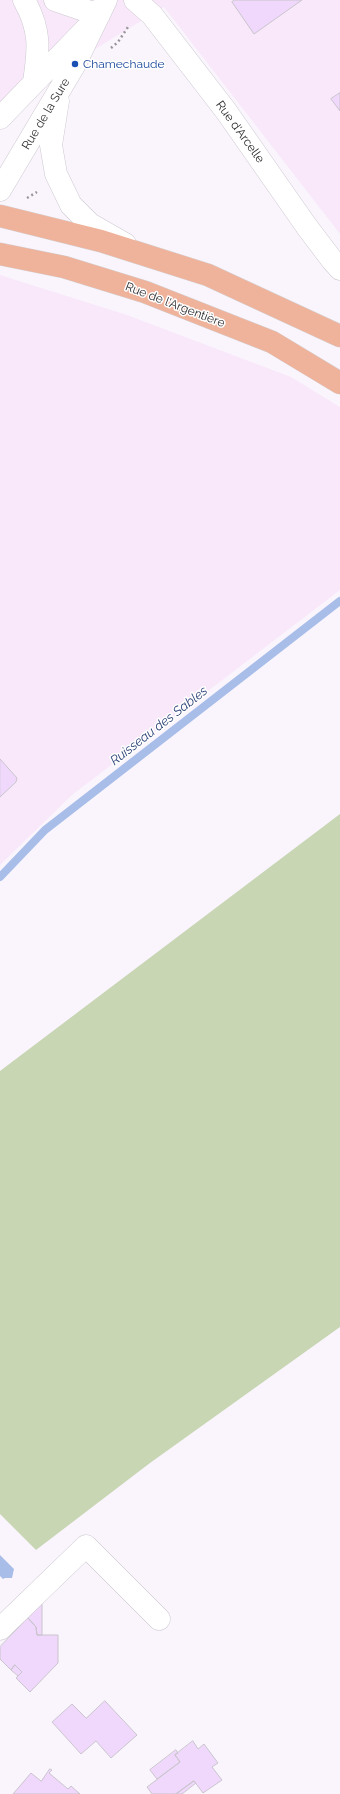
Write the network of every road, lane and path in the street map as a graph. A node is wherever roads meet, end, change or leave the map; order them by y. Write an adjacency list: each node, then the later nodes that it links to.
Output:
1 (24, 0): 6 (street)
2 (56, 0): 4 (street)
3 (138, 3): 5 (path); 15 (street, Rue d'Arcelle)
4 (103, 8): 6 (street, Rue de la Sure); 7 (street, Rue de la Sure)
5 (110, 50)
6 (34, 82): 8 (street, Rue de la Sure)
7 (60, 90): 9 (street, Rue de la Sure); 14 (street)
8 (0, 118)
9 (0, 190)
10 (42, 190): 11 (path)
11 (24, 200)
12 (0, 216): 14 (main road)
13 (0, 254): 17 (main road, Rue de l'Argentière)
14 (142, 254): 16 (main road)
15 (340, 269)
16 (340, 336)
17 (340, 383)
18 (159, 1619): 19 (street)
19 (0, 1629)

